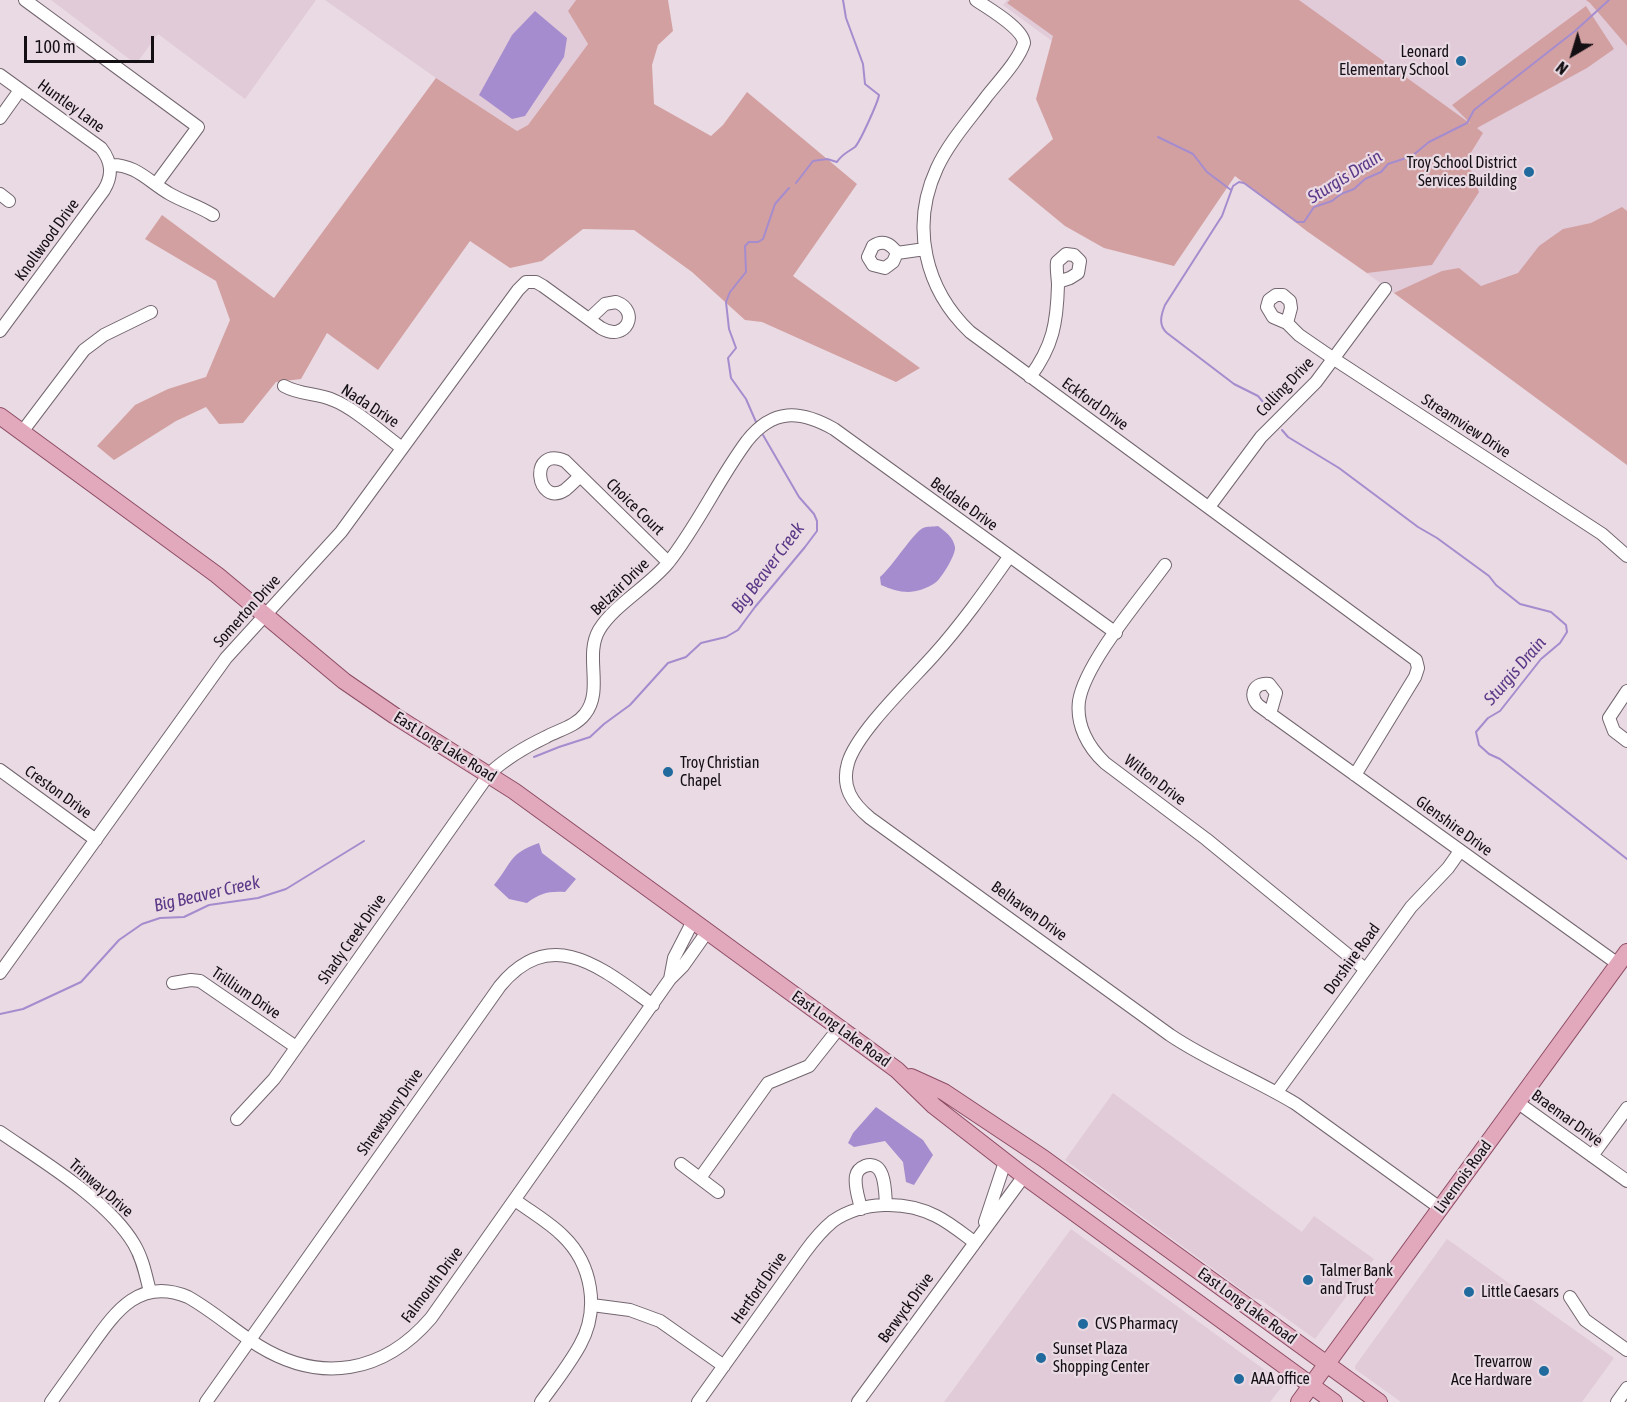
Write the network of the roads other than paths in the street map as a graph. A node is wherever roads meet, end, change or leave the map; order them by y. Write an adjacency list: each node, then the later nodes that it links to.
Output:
1 (25, 0): 7 (street)
2 (985, 2): 9 (street, Eckford Drive)
3 (0, 75): 4 (street, Huntley Lane)
4 (20, 90): 5 (street); 6 (street, Huntley Lane)
5 (0, 118)
6 (110, 165): 7 (street); 16 (street, Knollwood Drive)
7 (156, 184): 8 (street)
8 (213, 215)
9 (924, 249): 10 (street); 18 (street, Eckford Drive)
10 (897, 253)
11 (1058, 282): 18 (street)
12 (1385, 289): 17 (street, Colling Drive)
13 (151, 312): 22 (street)
14 (589, 319): 23 (street, Somerton Drive)
15 (1287, 323): 17 (street, Streamview Drive)
16 (0, 332)
17 (1334, 359): 25 (street, Colling Drive); 26 (street, Streamview Drive)
18 (1030, 377): 25 (street, Eckford Drive)
19 (284, 386): 23 (street, Nada Drive)
20 (787, 415): 27 (street, Beldale Drive); 28 (street, Belzair Drive)
21 (0, 416): 22 (main road, East Long Lake Road)
22 (22, 432): 30 (main road, East Long Lake Road)
23 (402, 448): 30 (street, Somerton Drive)
24 (579, 476): 28 (street, Choice Court)
25 (1209, 507): 37 (street, Eckford Drive)
26 (1627, 556)
27 (1009, 557): 31 (street, Beldale Drive); 51 (street, Belhaven Drive)
28 (668, 562): 36 (street, Belzair Drive)
29 (1165, 566): 31 (street, Wilton Drive)
30 (264, 615): 36 (main road, East Long Lake Road); 38 (street, Somerton Drive)
31 (1116, 633): 43 (street, Wilton Drive)
32 (1627, 691): 34 (street)
33 (1270, 714): 37 (street, Glenshire Drive)
34 (1627, 741)
35 (0, 770): 38 (street, Creston Drive)
36 (489, 774): 40 (main road, East Long Lake Road); 49 (street, Shady Creek Drive)
37 (1355, 775): 39 (street, Glenshire Drive)
38 (96, 840): 44 (street, Somerton Drive)
39 (1460, 851): 42 (street, Glenshire Drive); 43 (street, Dorshire Road)
40 (693, 921): 41 (main road, East Long Lake Road); 45 (street, Falmouth Drive)
41 (707, 932): 45 (street, Falmouth Drive); 48 (main road, East Long Lake Road)
42 (1623, 958): 52 (main road, Livernois Road)
43 (1365, 969): 51 (street, Dorshire Road)
44 (0, 973)
45 (670, 979): 47 (street, Falmouth Drive)
46 (173, 983): 49 (street, Trillium Drive)
47 (653, 1005): 65 (street, Falmouth Drive); 76 (street, Shrewsbury Drive)
48 (839, 1028): 50 (main road, East Long Lake Road); 62 (street)
49 (296, 1047): 54 (street, Shady Creek Drive)
50 (897, 1070): 56 (main road, East Long Lake Road); 59 (main road, East Long Lake Road)
51 (1277, 1092): 68 (street, Belhaven Drive)
52 (1517, 1102): 57 (street, Braemar Drive); 68 (main road, Livernois Road)
53 (1627, 1108): 57 (street)
54 (237, 1119)
55 (0, 1132): 71 (street, Trinway Drive)
56 (976, 1138): 58 (main road, East Long Lake Road); 59 (main road)
57 (1592, 1156): 63 (street, Braemar Drive)
58 (1005, 1162): 61 (main road, East Long Lake Road); 70 (street, Berwyck Drive)
59 (1050, 1162): 72 (main road, East Long Lake Road)
60 (681, 1164): 62 (street)
61 (1024, 1176): 67 (main road, East Long Lake Road); 70 (street, Berwyck Drive)
62 (700, 1178): 64 (street)
63 (1627, 1181)
64 (718, 1191)
65 (515, 1200): 74 (street); 76 (street, Falmouth Drive)
66 (886, 1205): 69 (street, Hertford Drive); 69 (street); 70 (street, Hertford Drive)
67 (1067, 1206): 72 (main road); 78 (main road, East Long Lake Road)
68 (1440, 1208): 79 (main road, Livernois Road)
69 (861, 1209): 80 (street, Hertford Drive)
70 (977, 1238): 87 (street, Berwyck Drive)
71 (150, 1292): 76 (street, Falmouth Drive); 83 (street)
72 (1232, 1294): 75 (main road, East Long Lake Road)
73 (1570, 1297): 77 (street)
74 (591, 1305): 80 (street); 85 (street)
75 (1284, 1332): 78 (main road); 79 (main road, East Long Lake Road)
76 (250, 1340): 84 (street, Shrewsbury Drive)
77 (1627, 1350)
78 (1265, 1353): 81 (main road, East Long Lake Road)
79 (1328, 1364): 81 (main road, Livernois Road); 90 (main road, East Long Lake Road)
80 (724, 1366): 86 (street, Hertford Drive)
81 (1311, 1386): 88 (main road, Livernois Road); 89 (main road, East Long Lake Road)
82 (1627, 1388): 91 (street)
83 (51, 1402)
84 (206, 1402)
85 (541, 1402)
86 (698, 1402)
87 (858, 1402)
88 (1299, 1402)
89 (1334, 1402)
90 (1379, 1402)
91 (1617, 1402)

